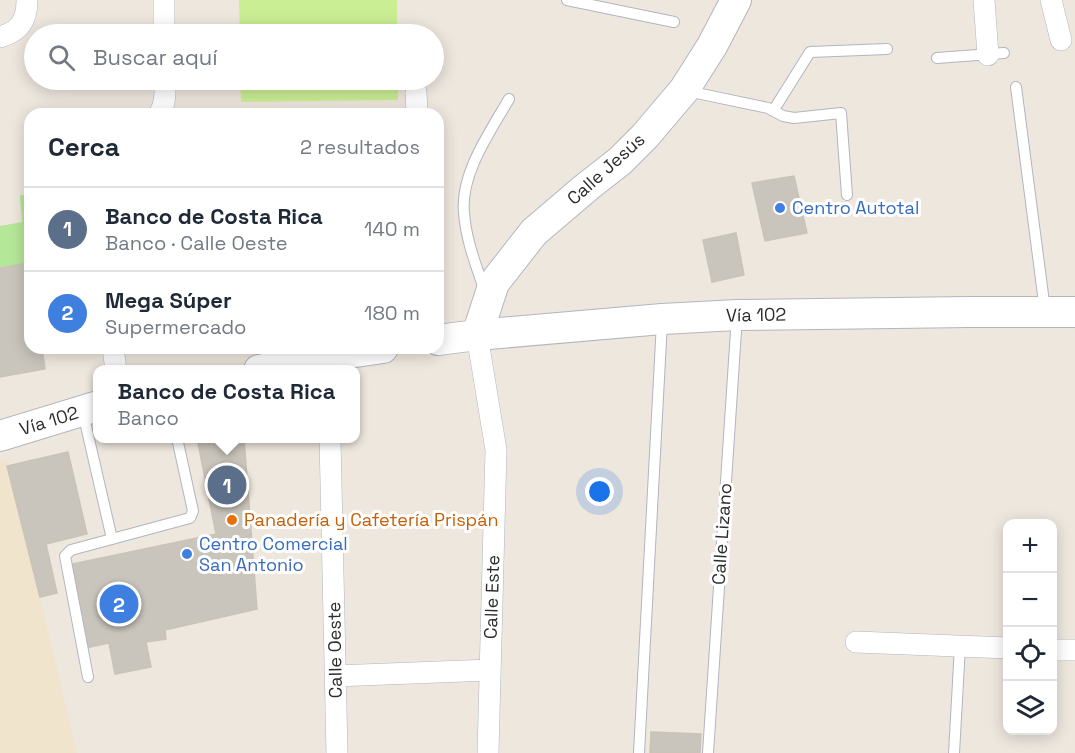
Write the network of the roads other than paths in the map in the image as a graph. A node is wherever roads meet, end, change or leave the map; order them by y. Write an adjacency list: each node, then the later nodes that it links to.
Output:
1 (27, 0): 9 (street)
2 (164, 0): 8 (street)
3 (567, 0): 7 (lane)
4 (736, 0): 16 (main road, Calle Jesús)
5 (984, 0): 12 (street)
6 (1052, 0): 10 (street)
7 (674, 22)
8 (164, 24)
9 (0, 37)
10 (1061, 40)
11 (887, 49): 21 (lane)
12 (996, 54): 13 (lane)
13 (937, 58)
14 (1016, 87): 24 (lane)
15 (164, 90): 19 (street)
16 (684, 90): 21 (lane); 23 (main road, Calle Jesús)
17 (416, 92): 20 (street)
18 (509, 99): 23 (lane)
19 (163, 108)
20 (417, 108)
21 (773, 111): 22 (lane)
22 (848, 195)
23 (488, 301): 27 (main road, Calle Jesús)
24 (1060, 312): 25 (main road, Vía 102)
25 (738, 315): 26 (main road, Vía 102); 50 (lane, Calle Lizano)
26 (662, 319): 27 (main road, Vía 102); 49 (lane)
27 (477, 335): 28 (main road, Vía 102); 44 (street, Calle Este)
28 (444, 339)
29 (361, 354): 31 (main road)
30 (270, 361): 31 (main road)
31 (328, 363)
32 (90, 408): 33 (lane); 34 (main road, Vía 102)
33 (93, 426)
34 (0, 436)
35 (96, 443): 38 (lane)
36 (178, 443): 38 (lane)
37 (330, 443): 45 (street, Calle Oeste)
38 (112, 539): 46 (lane)
39 (856, 642): 40 (street)
40 (960, 646): 41 (street); 51 (lane)
41 (1003, 648)
42 (1057, 650): 43 (street)
43 (1075, 650)
44 (490, 670): 45 (street); 48 (street, Calle Este)
45 (336, 676): 47 (street, Calle Oeste)
46 (88, 677)
47 (337, 753)
48 (488, 753)
49 (639, 753)
50 (708, 753)
51 (954, 753)

